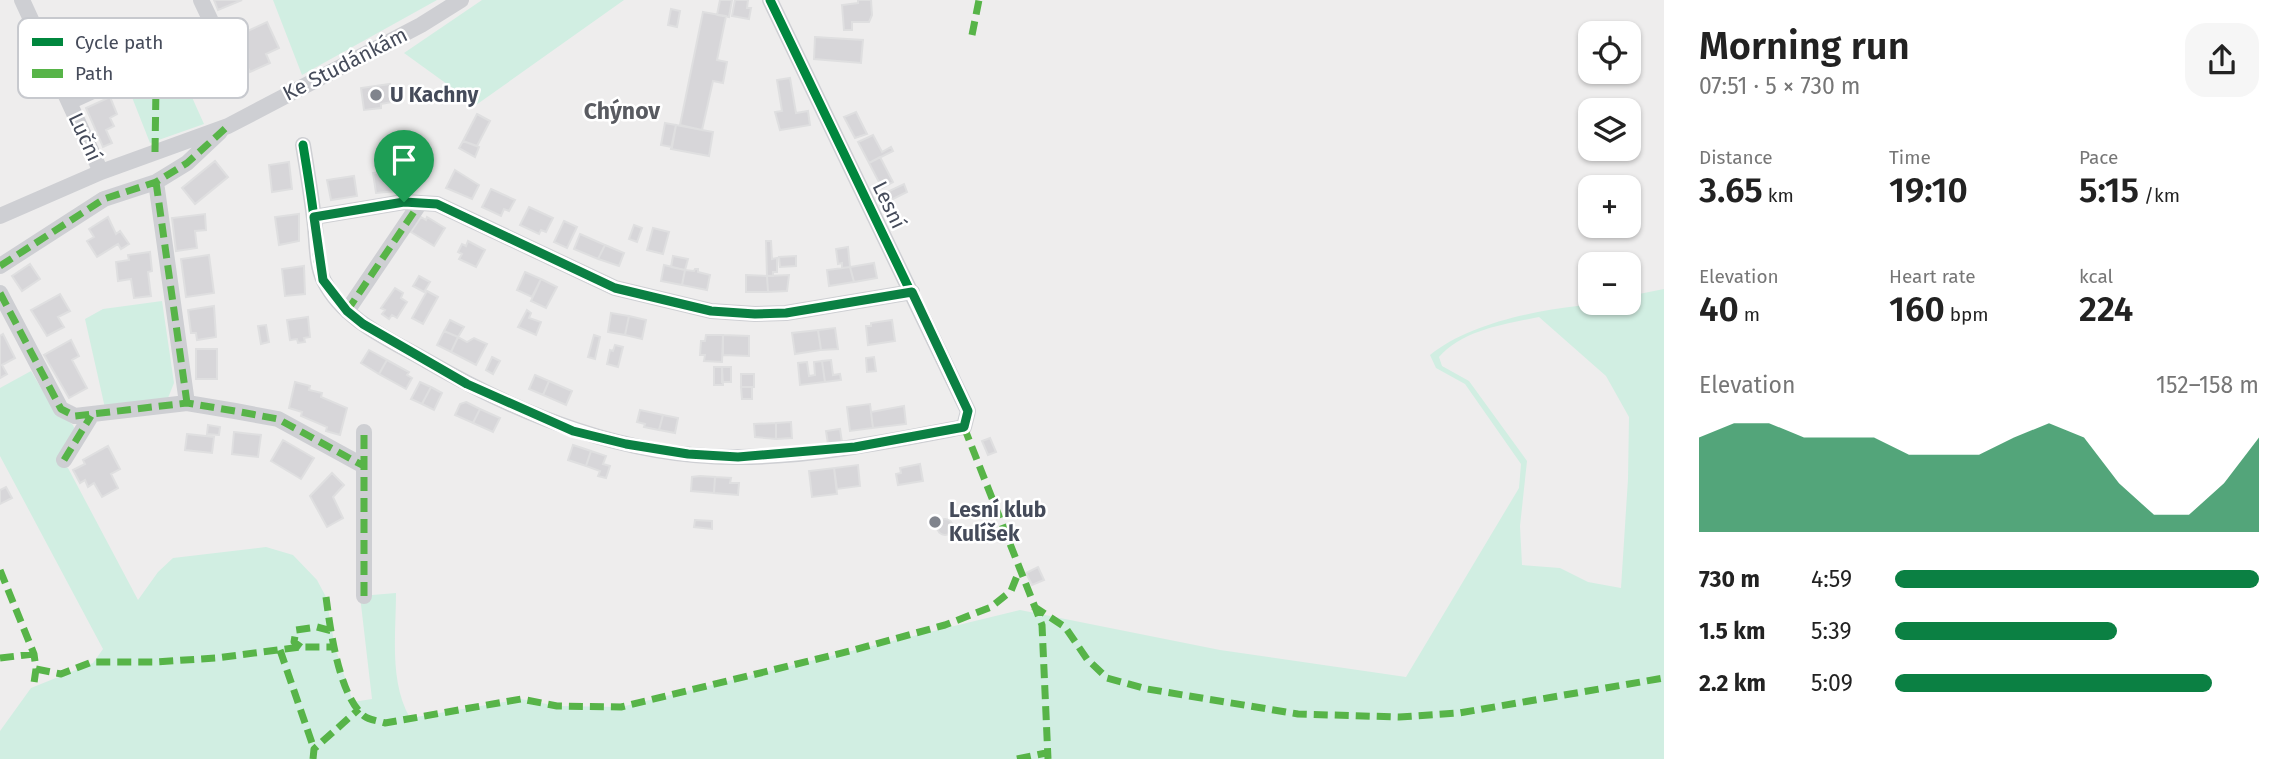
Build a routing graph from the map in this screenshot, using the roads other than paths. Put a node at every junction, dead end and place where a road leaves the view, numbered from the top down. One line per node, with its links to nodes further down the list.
1 (22, 0): 5 (street, Luční)
2 (201, 0): 6 (street, Luční)
3 (461, 0): 10 (street, Ke Studánkám)
4 (770, 0): 18 (street, Lesní)
5 (30, 18)
6 (209, 18)
7 (67, 98): 9 (street, Luční)
8 (78, 98): 9 (street, Luční)
9 (69, 102): 12 (street, Luční)
10 (228, 126): 12 (street, Ke Studánkám); 13 (street, Ke Studánkám)
11 (303, 145): 16 (street)
12 (101, 172): 15 (street, Ke Studánkám)
13 (156, 182): 17 (street, Ke Studánkám); 21 (street)
14 (420, 203): 16 (street); 18 (street); 20 (street)
15 (0, 216)
16 (314, 217): 20 (street)
17 (0, 266)
18 (912, 292): 20 (street, Lesní)
19 (0, 293): 22 (street)
20 (347, 311)
21 (187, 403): 22 (street); 25 (street)
22 (91, 416): 24 (street)
23 (364, 432): 25 (street)
24 (64, 460)
25 (362, 465): 26 (street)
26 (364, 596)

